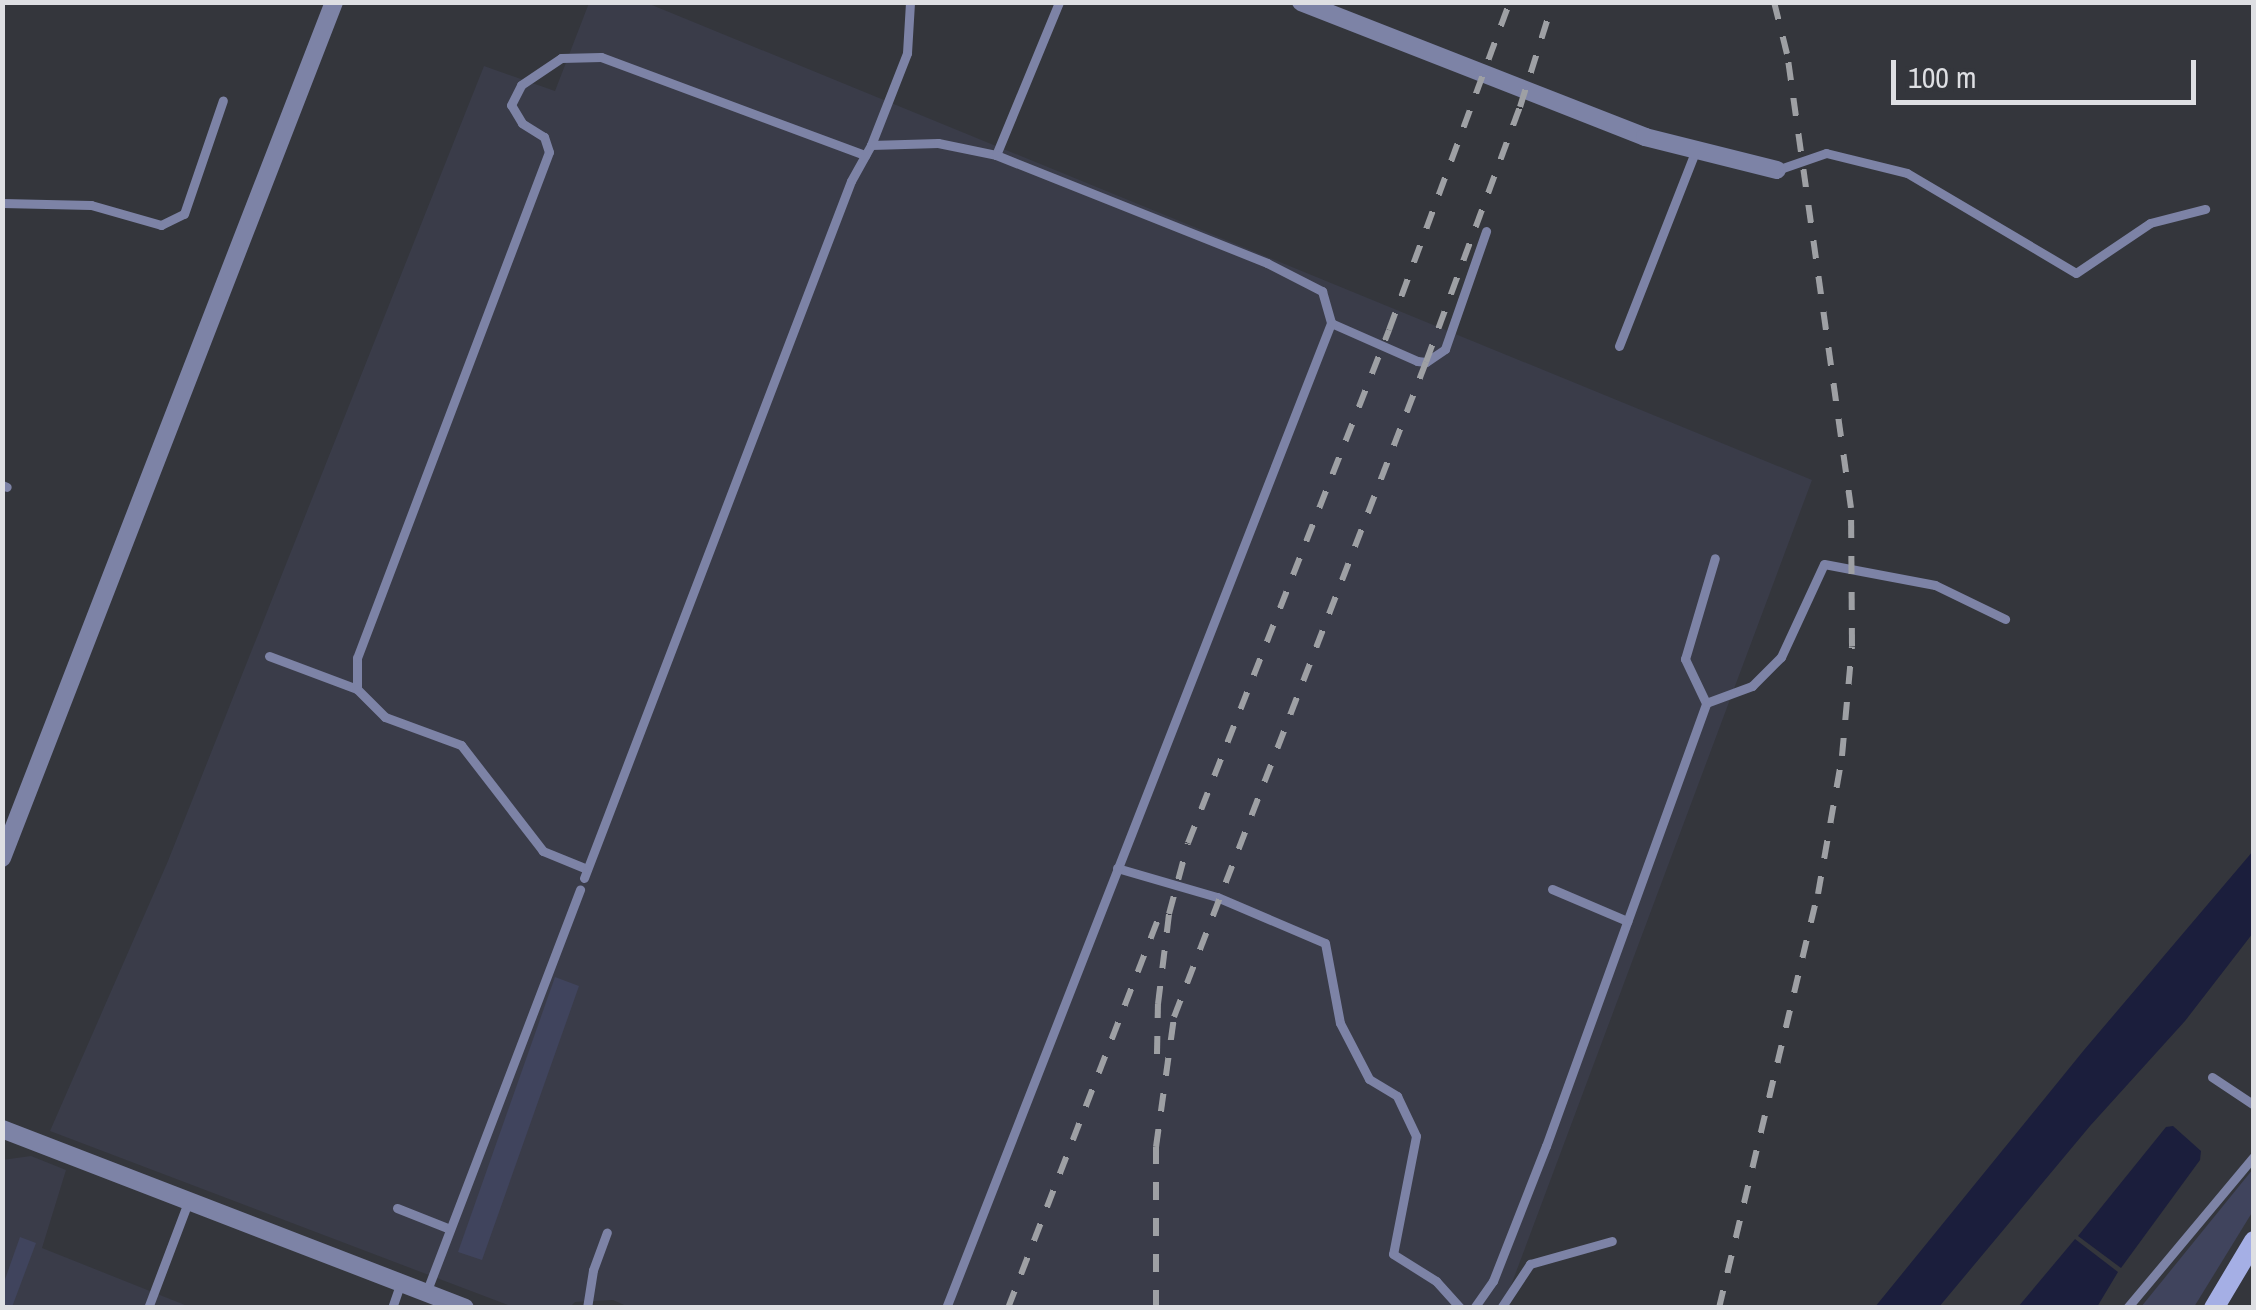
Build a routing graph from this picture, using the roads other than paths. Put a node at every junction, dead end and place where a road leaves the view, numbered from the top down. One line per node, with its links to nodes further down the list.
1 (334, 2): 21 (street)
2 (910, 2): 6 (lane)
3 (1059, 2): 8 (lane)
4 (1300, 2): 7 (street)
5 (223, 100): 11 (lane)
6 (871, 145): 8 (lane); 9 (lane)
7 (1695, 152): 10 (street); 15 (lane)
8 (996, 155): 14 (lane)
9 (865, 156): 19 (lane); 19 (lane)
10 (1777, 170): 12 (lane)
11 (2, 204)
12 (2205, 210)
13 (1486, 231): 14 (lane)
14 (1331, 323): 22 (lane)
15 (1618, 346)
16 (1715, 558): 20 (lane)
17 (2004, 619): 20 (lane)
18 (269, 656): 19 (lane)
19 (358, 689)
20 (1706, 703): 25 (lane)
21 (2, 858)
22 (1117, 868): 42 (lane); 43 (lane)
23 (1552, 888): 25 (lane)
24 (580, 890): 32 (lane)
25 (1628, 921): 44 (lane)
26 (2212, 1077): 27 (lane)
27 (2254, 1105)
28 (2, 1129): 30 (street)
29 (2254, 1156): 46 (lane)
30 (188, 1202): 36 (street); 38 (lane)
31 (397, 1208): 32 (lane)
32 (450, 1229): 37 (lane)
33 (607, 1232): 41 (lane)
34 (2254, 1241): 47 (main road)
35 (1612, 1242): 45 (lane)
36 (400, 1285): 37 (street); 39 (lane)
37 (426, 1294): 40 (street)
38 (148, 1308)
39 (392, 1308)
40 (465, 1308)
41 (587, 1308)
42 (946, 1308)
43 (1460, 1308)
44 (1474, 1308)
45 (1501, 1308)
46 (2128, 1308)
47 (2214, 1308)

